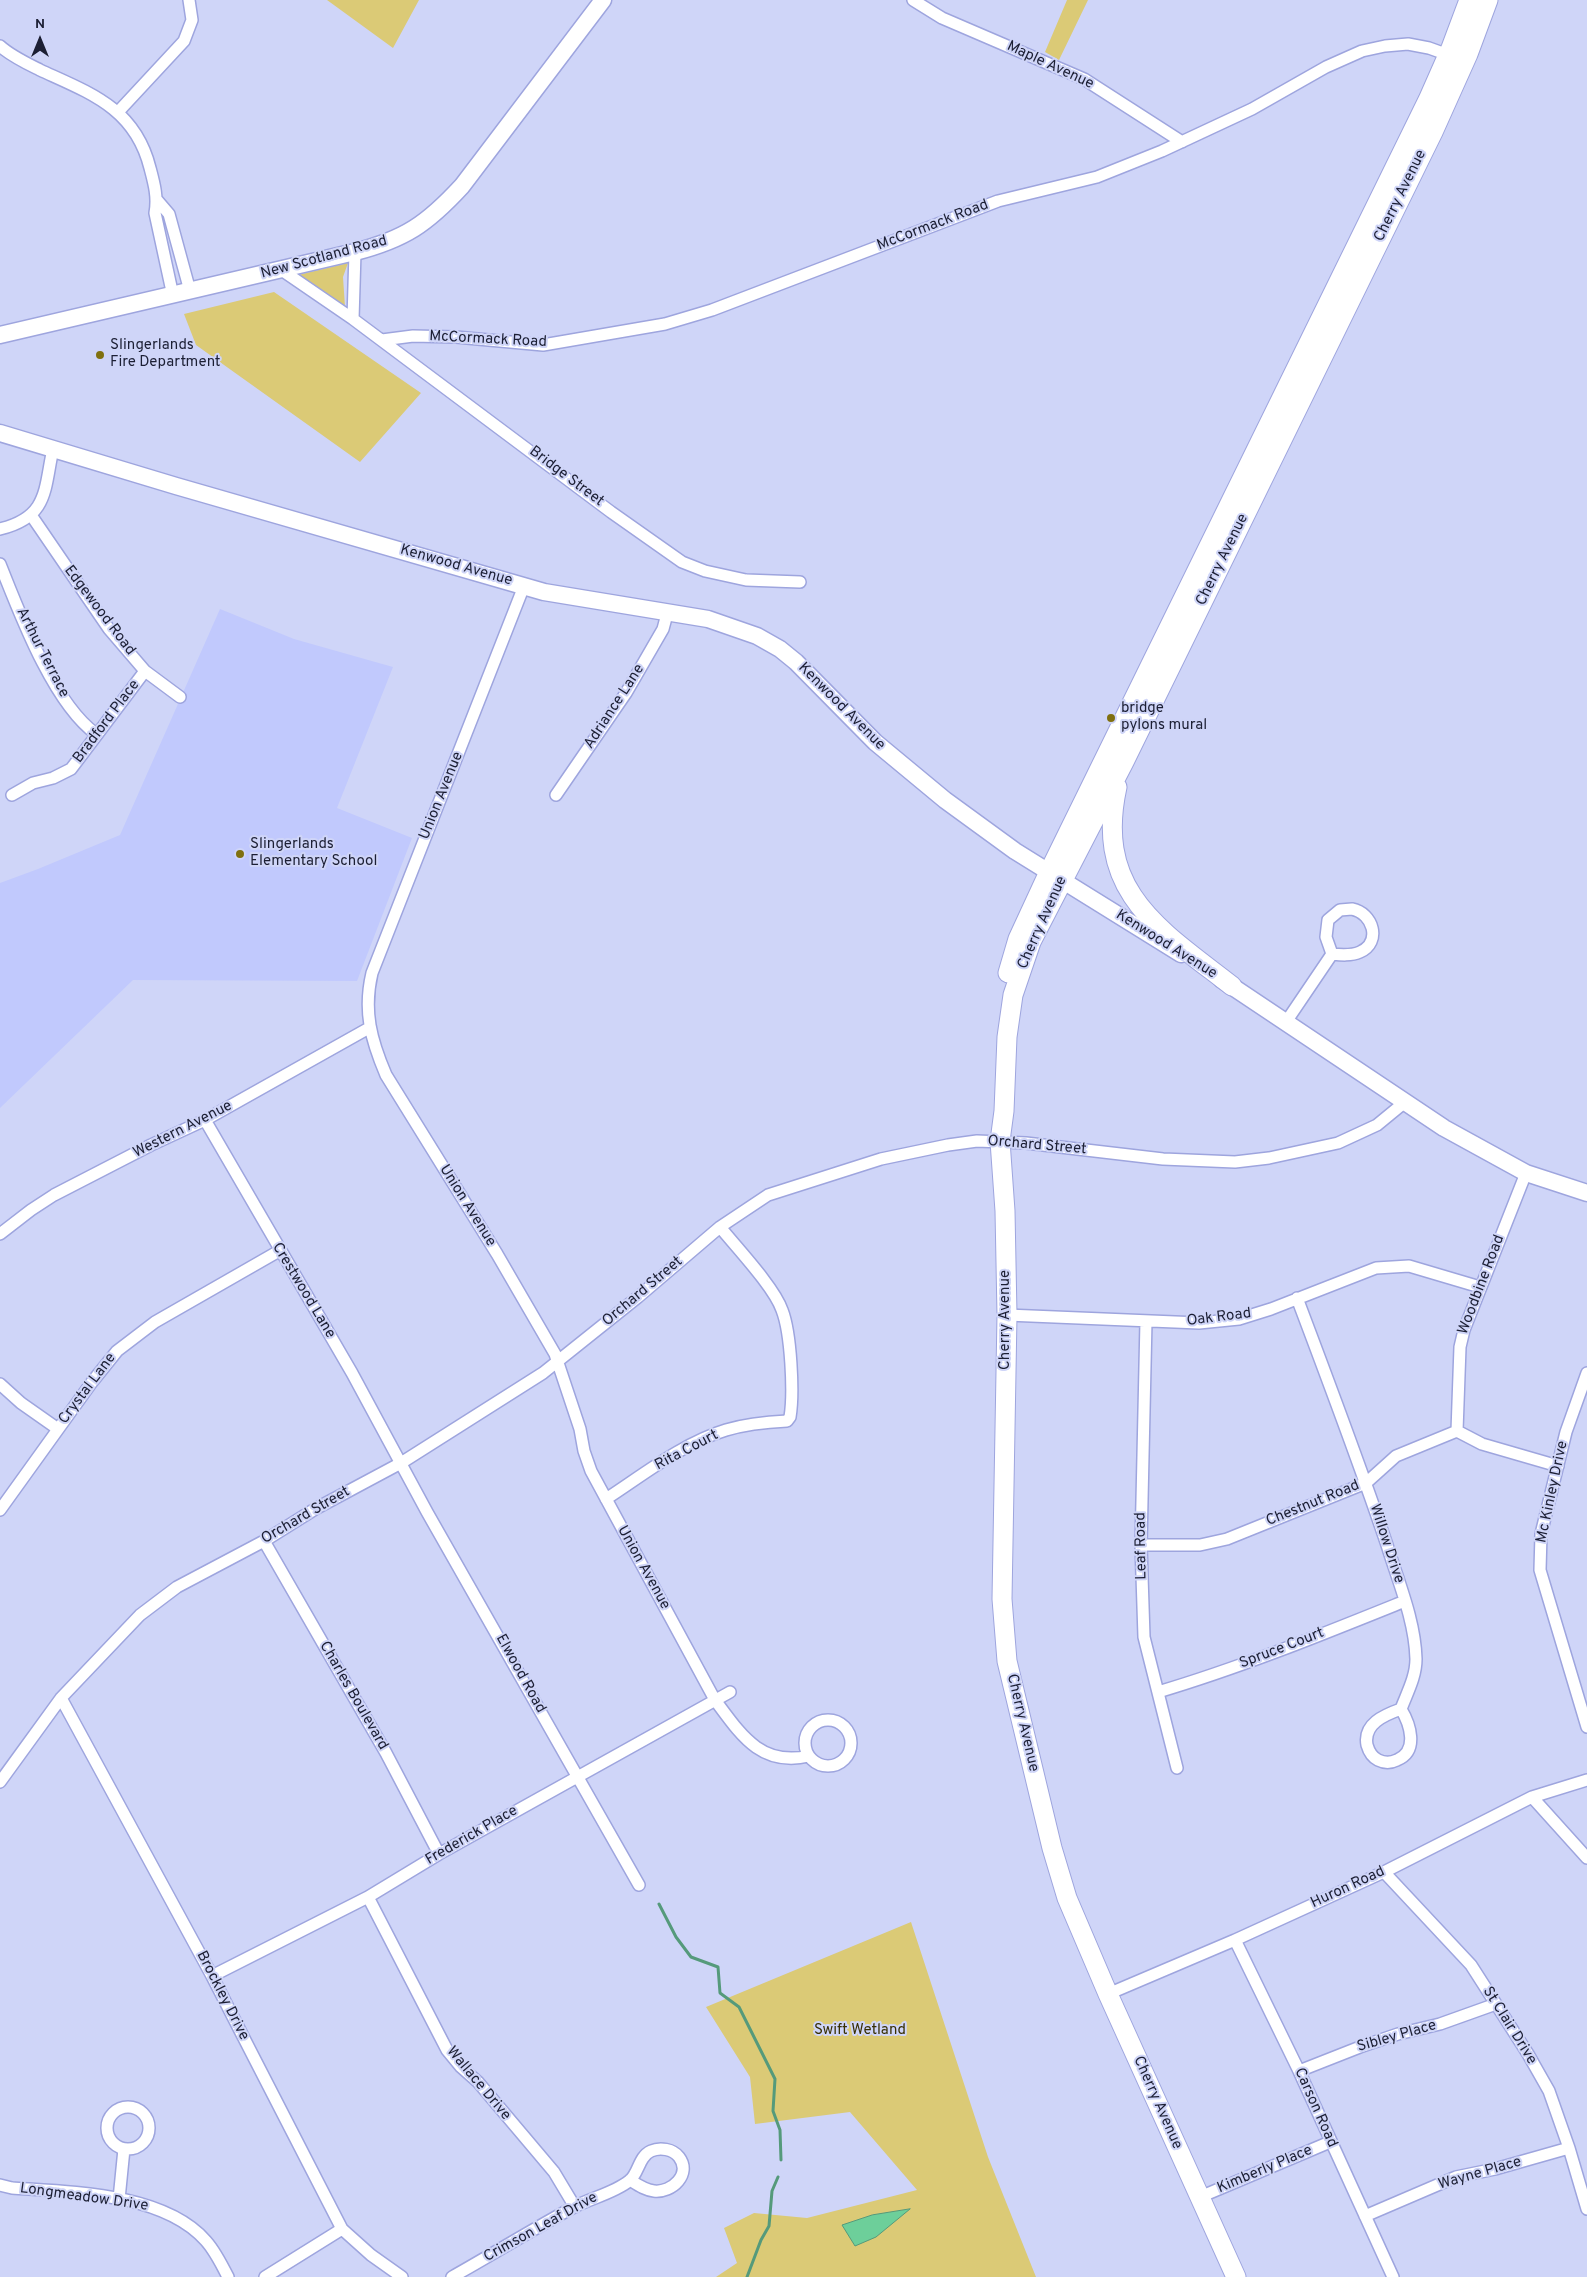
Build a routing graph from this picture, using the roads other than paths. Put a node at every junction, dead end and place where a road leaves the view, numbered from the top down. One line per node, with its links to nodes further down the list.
1 (189, 0): 8 (street)
2 (603, 0): 11 (main road, New Scotland Road)
3 (913, 0): 9 (street, Maple Avenue)
4 (1468, 0): 7 (main road, Cherry Avenue)
5 (1488, 0): 7 (main road, Cherry Avenue)
6 (0, 46): 8 (street)
7 (1456, 58): 9 (street, McCormack Road); 29 (main road, Cherry Avenue); 32 (main road, Cherry Avenue)
8 (118, 112): 10 (street)
9 (1182, 142): 17 (street, McCormack Road)
10 (158, 200): 13 (street); 14 (street)
11 (355, 252): 12 (main road, New Scotland Road); 15 (street)
12 (280, 269): 13 (main road, New Scotland Road); 15 (street, Bridge Street)
13 (190, 291): 14 (main road, New Scotland Road)
14 (173, 296): 16 (main road, New Scotland Road)
15 (353, 319): 17 (street, Bridge Street)
16 (0, 335)
17 (382, 340): 23 (street, Bridge Street)
18 (0, 433): 19 (main road, Kenwood Avenue)
19 (53, 449): 20 (street); 24 (main road, Kenwood Avenue)
20 (31, 515): 21 (street); 26 (street, Edgewood Road)
21 (0, 529)
22 (0, 564): 28 (street, Arthur Terrace)
23 (800, 582)
24 (524, 586): 25 (main road, Kenwood Avenue); 36 (street, Union Avenue)
25 (667, 614): 31 (street, Adriance Lane); 32 (main road, Kenwood Avenue)
26 (145, 671): 27 (street, Edgewood Road); 28 (street, Bradford Place)
27 (180, 697)
28 (96, 734): 30 (street, Bradford Place)
29 (1124, 762): 32 (main road, Cherry Avenue); 34 (main road)
30 (12, 796)
31 (556, 796)
32 (1055, 876): 34 (main road, Kenwood Avenue); 39 (main road, Cherry Avenue)
33 (1332, 954): 33 (street); 35 (street)
34 (1232, 986): 35 (main road, Kenwood Avenue)
35 (1286, 1022): 37 (main road, Kenwood Avenue)
36 (369, 1028): 38 (street, Western Avenue); 49 (street, Union Avenue)
37 (1405, 1102): 39 (street, Orchard Street); 40 (main road, Kenwood Avenue)
38 (205, 1120): 43 (street, Western Avenue); 44 (street, Crestwood Lane)
39 (1000, 1136): 42 (street, Orchard Street); 47 (main road, Cherry Avenue)
40 (1526, 1173): 41 (main road, Kenwood Avenue); 45 (street, Woodbine Road)
41 (1587, 1194)
42 (720, 1227): 49 (street, Orchard Street); 57 (street, Rita Court)
43 (0, 1234)
44 (280, 1251): 52 (street, Crystal Lane); 54 (street, Crestwood Lane)
45 (1480, 1287): 46 (street, Oak Road); 53 (street, Woodbine Road)
46 (1297, 1298): 48 (street, Oak Road); 56 (street, Willow Drive)
47 (1007, 1315): 48 (street, Oak Road); 81 (main road, Cherry Avenue)
48 (1146, 1321): 60 (street, Leaf Road)
49 (557, 1362): 54 (street, Orchard Street); 57 (street, Union Avenue)
50 (1587, 1373): 55 (street, Mc Kinley Drive)
51 (0, 1384): 52 (street)
52 (58, 1428): 58 (street, Crystal Lane)
53 (1457, 1431): 55 (street); 56 (street, Chestnut Road)
54 (401, 1463): 59 (street, Orchard Street); 70 (street, Elwood Road)
55 (1558, 1466): 67 (street, Mc Kinley Drive)
56 (1366, 1483): 60 (street, Chestnut Road); 61 (street, Willow Drive)
57 (606, 1500): 65 (street, Union Avenue)
58 (0, 1510)
59 (264, 1541): 64 (street, Orchard Street); 74 (street, Charles Boulevard)
60 (1141, 1545): 63 (street, Leaf Road)
61 (1405, 1601): 63 (street, Spruce Court); 66 (street, Willow Drive)
62 (730, 1692): 65 (street, Frederick Place)
63 (1158, 1692): 69 (street, Leaf Road)
64 (61, 1698): 72 (street, Orchard Street); 80 (street, Brockley Drive)
65 (715, 1700): 68 (street, Union Avenue); 70 (street, Frederick Place)
66 (1401, 1710): 66 (street)
67 (1587, 1727)
68 (809, 1756): 68 (street, Union Avenue)
69 (1177, 1768)
70 (576, 1776): 74 (street, Frederick Place); 77 (street, Elwood Road)
71 (1587, 1780): 73 (street, Huron Road)
72 (0, 1782)
73 (1532, 1797): 75 (street); 76 (street, Huron Road)
74 (439, 1854): 78 (street, Frederick Place)
75 (1587, 1858)
76 (1384, 1872): 79 (street, Huron Road); 82 (street, St Clair Drive)
77 (639, 1885)
78 (368, 1897): 80 (street, Frederick Place); 91 (street, Wallace Drive)
79 (1235, 1940): 81 (street, Huron Road); 83 (street, Carson Road)
80 (212, 1976): 94 (street, Brockley Drive)
81 (1108, 1994): 89 (main road, Cherry Avenue)
82 (1496, 2004): 83 (street, Sibley Place); 86 (street, St Clair Drive)
83 (1299, 2071): 84 (street, Carson Road)
84 (1330, 2142): 89 (street, Kimberly Place); 93 (street, Carson Road)
85 (124, 2148): 90 (street)
86 (1569, 2148): 92 (street, St Clair Drive); 93 (street, Wayne Place)
87 (630, 2180): 87 (street); 91 (street, Crimson Leaf Drive)
88 (0, 2185): 90 (street, Longmeadow Drive)
89 (1200, 2197): 99 (main road, Cherry Avenue)
90 (119, 2199): 95 (street, Longmeadow Drive)
91 (575, 2207): 98 (street, Crimson Leaf Drive)
92 (1587, 2209)
93 (1365, 2216): 100 (street, Carson Road)
94 (342, 2229): 96 (street); 97 (street, Brockley Drive)
95 (228, 2277)
96 (265, 2277)
97 (402, 2277)
98 (452, 2277)
99 (1236, 2277)
100 (1393, 2277)

